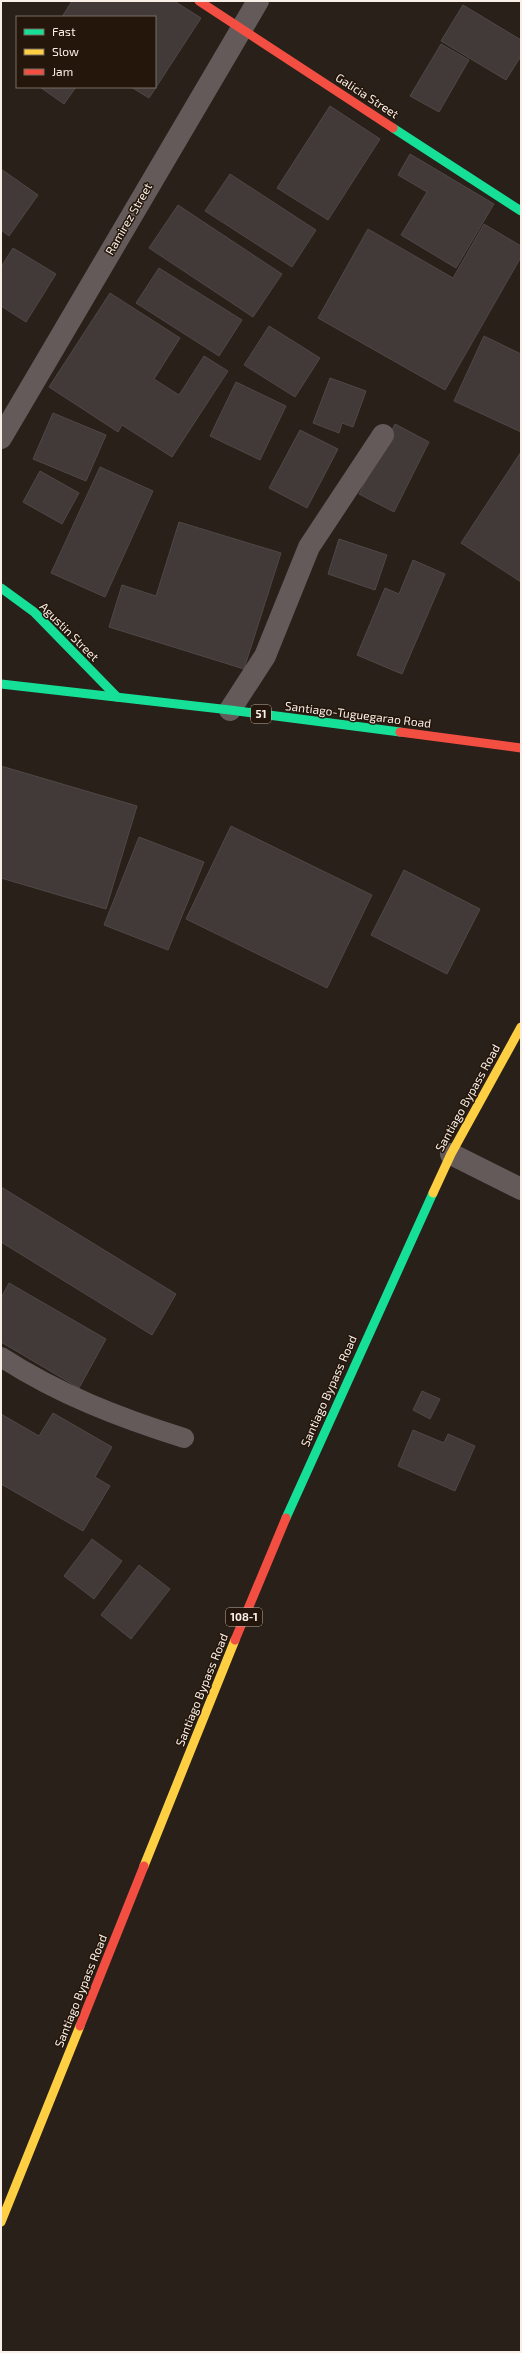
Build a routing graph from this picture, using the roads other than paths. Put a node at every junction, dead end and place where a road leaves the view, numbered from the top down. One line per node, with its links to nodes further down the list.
1 (199, 1): 3 (main road, Galicia Street)
2 (258, 1): 3 (street, Ramirez Street)
3 (241, 28): 4 (main road, Galicia Street); 6 (street, Ramirez Street)
4 (521, 211)
5 (383, 435): 10 (street)
6 (1, 438)
7 (1, 588): 9 (main road, Agustin Street)
8 (1, 684): 9 (main road, Santiago-Tuguegarao Road / 51)
9 (118, 697): 10 (main road, Santiago-Tuguegarao Road / 51)
10 (230, 710): 11 (main road, Santiago-Tuguegarao Road / 51)
11 (521, 748)
12 (521, 1026): 13 (main road, Santiago Bypass Road / 108-1)
13 (451, 1154): 14 (street); 17 (main road, Santiago Bypass Road / 108-1)
14 (521, 1189)
15 (1, 1357): 16 (lane)
16 (184, 1438)
17 (1, 2222)

